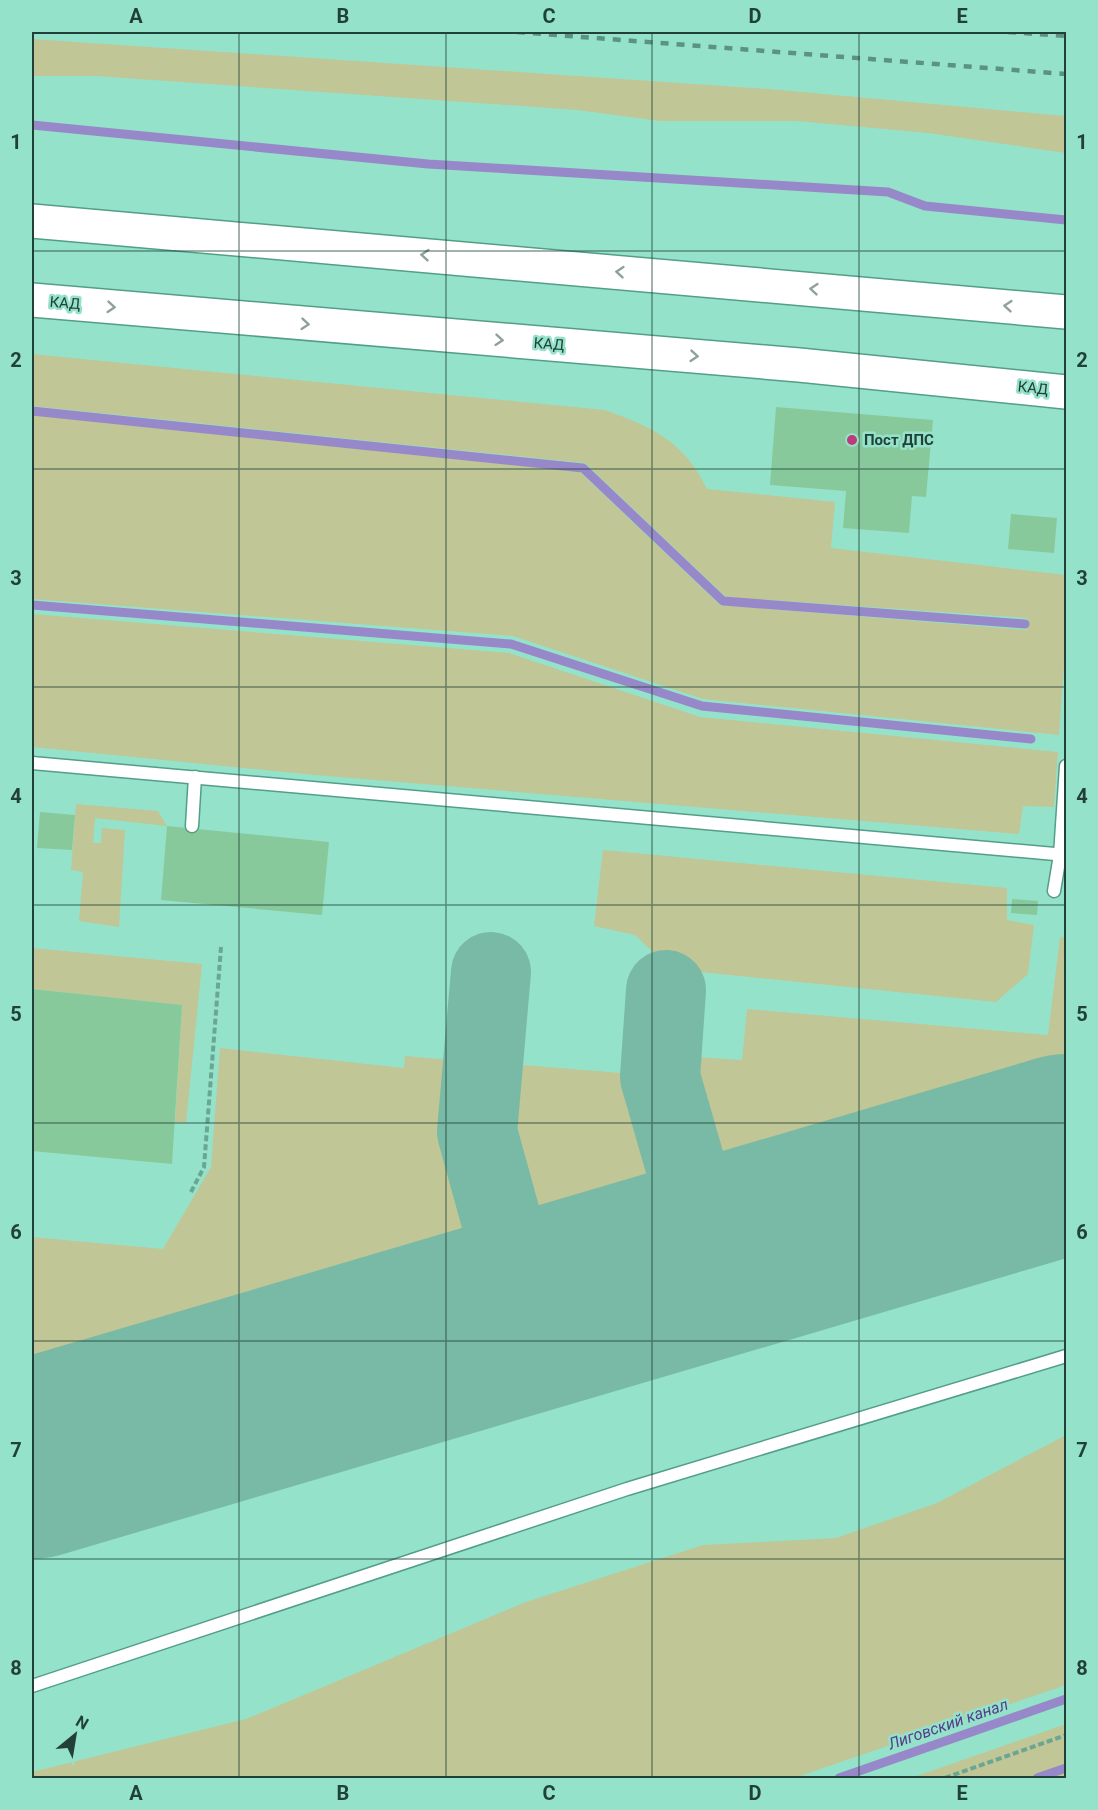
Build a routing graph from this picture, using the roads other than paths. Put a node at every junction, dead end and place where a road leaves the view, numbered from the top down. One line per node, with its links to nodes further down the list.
1 (32, 221): 3 (highway, one-way to 1)
2 (32, 300): 4 (highway, КАД, one-way to 4)
3 (1066, 312)
4 (1066, 392)
5 (32, 763): 7 (lane)
6 (1066, 766): 9 (lane)
7 (195, 777): 8 (lane); 9 (lane)
8 (192, 826)
9 (1063, 855): 10 (lane)
10 (1054, 891)
11 (1066, 1356): 12 (lane)
12 (32, 1686)

